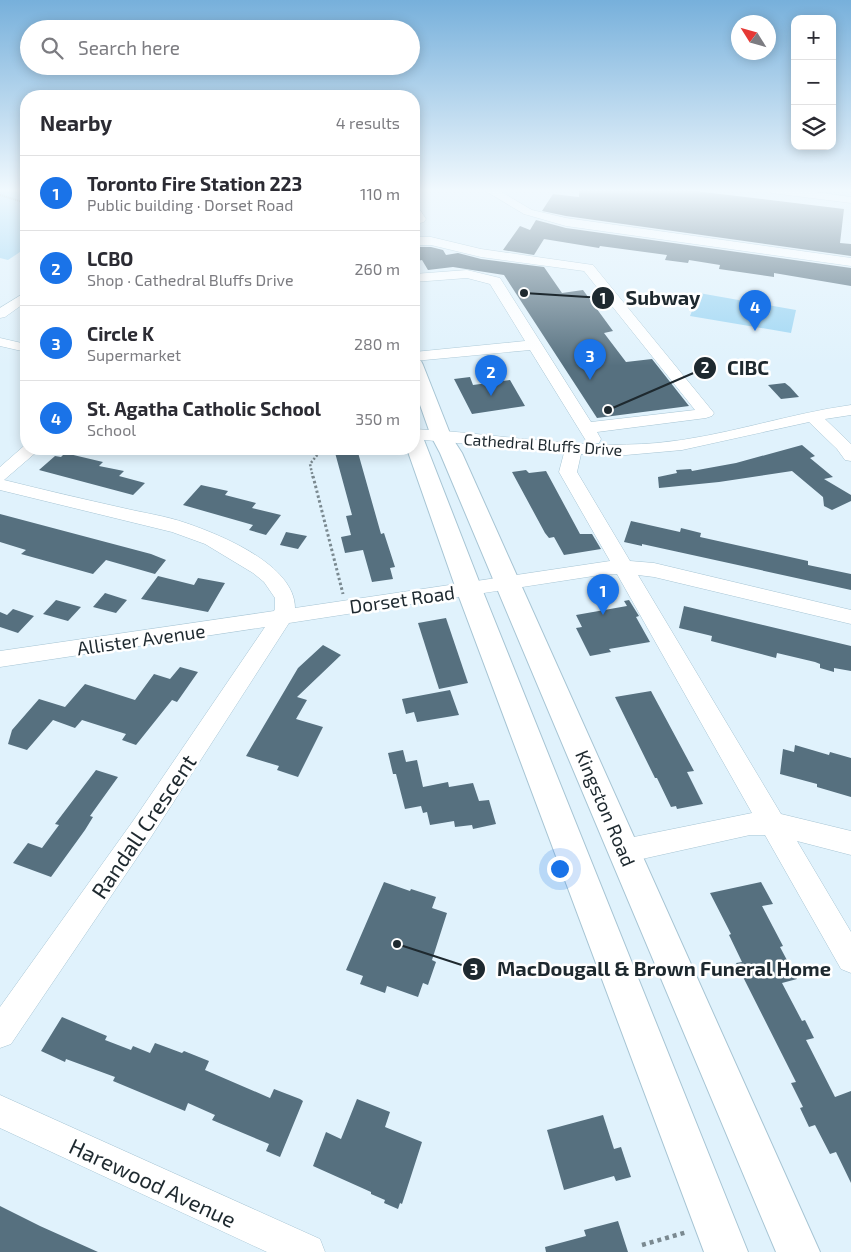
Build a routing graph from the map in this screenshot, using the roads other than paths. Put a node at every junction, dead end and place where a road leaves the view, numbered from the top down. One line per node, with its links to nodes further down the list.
1 (464, 248): 13 (street)
2 (754, 248): 3 (street)
3 (851, 262)
4 (420, 277): 8 (street)
5 (20, 300): 6 (street)
6 (0, 314)
7 (0, 342): 9 (street)
8 (534, 345): 10 (street); 16 (street)
9 (20, 347)
10 (420, 356)
11 (420, 380): 18 (main road, Kingston Road)
12 (851, 410): 14 (street, Cathedral Bluffs Drive)
13 (706, 413): 16 (street); 19 (street)
14 (813, 416): 19 (street, Cathedral Bluffs Drive); 24 (street)
15 (420, 426): 18 (street)
16 (587, 428): 21 (street)
17 (420, 434): 18 (street)
18 (441, 436): 20 (street, Cathedral Bluffs Drive); 28 (main road, Kingston Road)
19 (730, 436): 21 (street, Cathedral Bluffs Drive)
20 (573, 449): 21 (street, Cathedral Bluffs Drive); 27 (street)
21 (600, 450)
22 (24, 455): 25 (street)
23 (420, 455): 29 (main road)
24 (851, 456)
25 (0, 476)
26 (0, 485): 31 (street)
27 (622, 567): 28 (street, Dorset Road); 30 (street, Dorset Road); 33 (street)
28 (508, 582): 29 (street, Dorset Road); 35 (main road, Kingston Road)
29 (469, 589): 31 (street, Dorset Road); 40 (main road)
30 (851, 617)
31 (282, 618): 32 (street, Allister Avenue); 37 (street, Randall Crescent)
32 (0, 660)
33 (771, 823): 34 (street); 35 (street); 36 (street)
34 (851, 843)
35 (624, 851): 41 (main road, Kingston Road)
36 (851, 958)
37 (0, 1033)
38 (0, 1112): 39 (street, Harewood Avenue)
39 (307, 1252)
40 (726, 1252)
41 (798, 1252)

